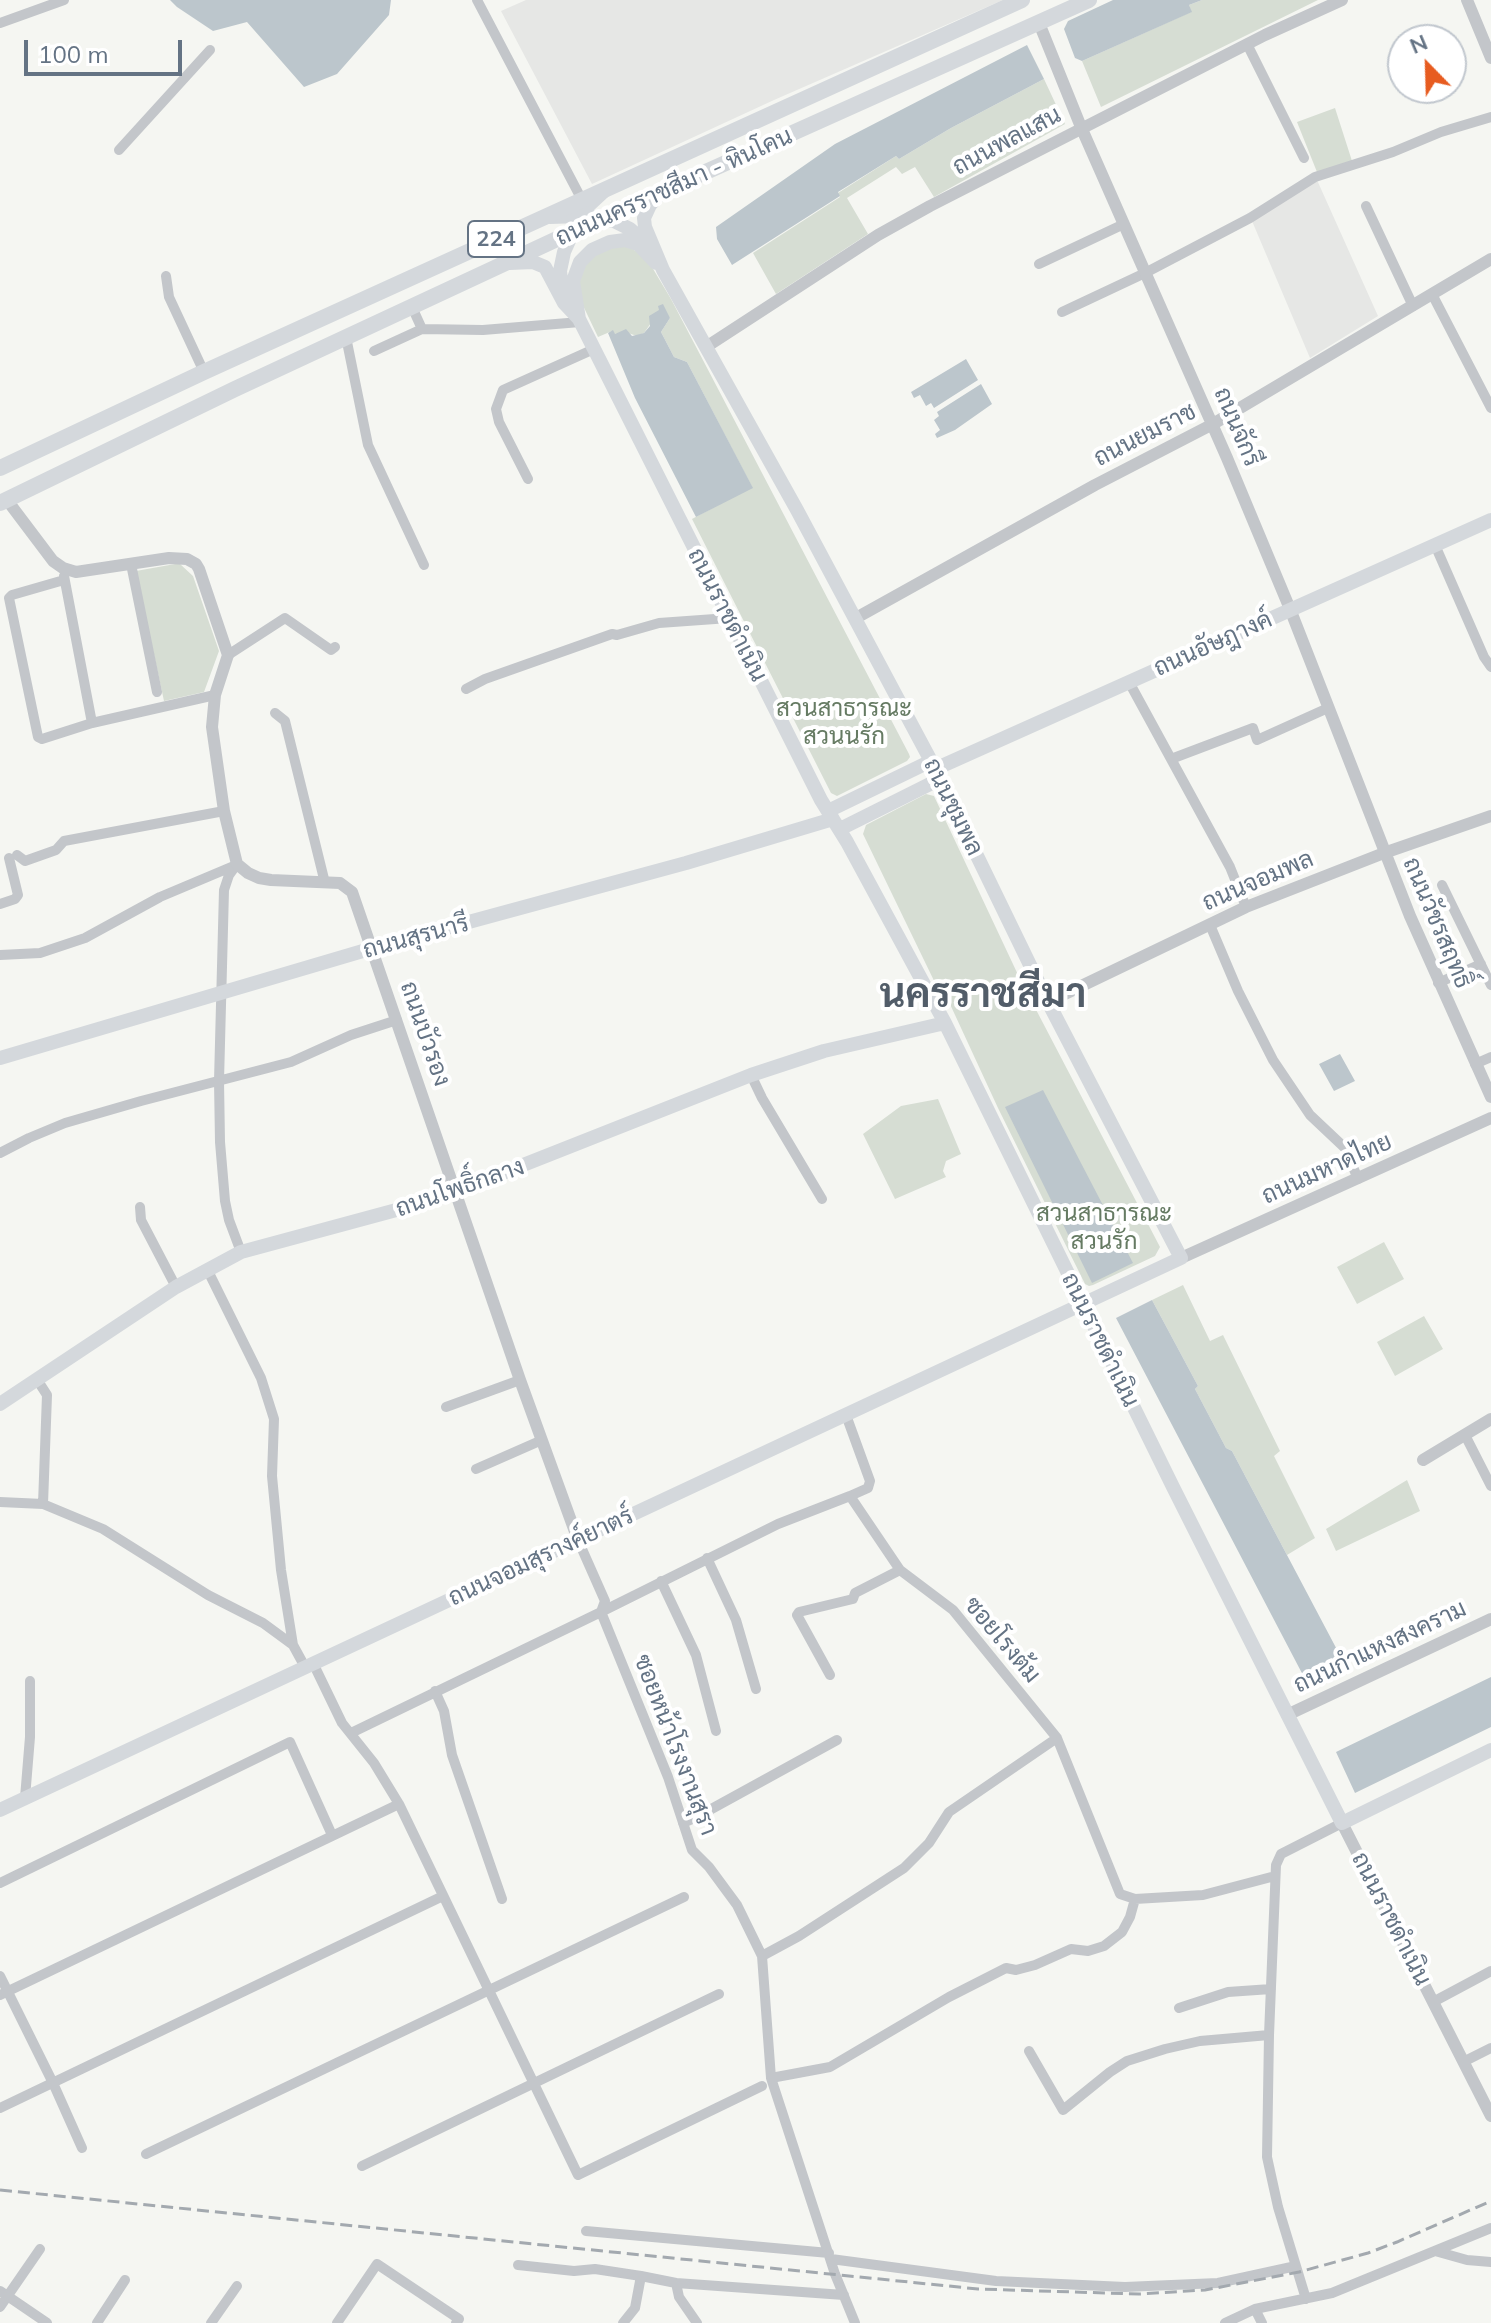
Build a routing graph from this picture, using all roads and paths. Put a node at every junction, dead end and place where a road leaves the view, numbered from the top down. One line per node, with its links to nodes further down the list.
1 (64, 0): 8 (street)
2 (477, 0): 20 (street)
3 (1022, 0): 17 (main road, ถนนนครราชสีมา - หินโคน / 224)
4 (1030, 0): 9 (main road)
5 (1089, 0): 9 (main road, ถนนนครราชสีมา - หินโคน / 224)
6 (1342, 0): 10 (street, ถนนพลแสน)
7 (1467, 0): 12 (street)
8 (0, 23)
9 (1039, 23): 14 (street, ถนนจักรี); 18 (main road, ถนนนครราชสีมา - หินโคน / 224)
10 (1247, 44): 14 (street, ถนนพลแสน); 16 (street)
11 (210, 50): 15 (street)
12 (1491, 58)
13 (1491, 117): 31 (street)
14 (1081, 127): 24 (street, ถนนจักรี); 40 (street, ถนนพลแสน)
15 (119, 150)
16 (1304, 158)
17 (610, 187): 20 (main road, ถนนนครราชสีมา - หินโคน / 224); 21 (main road)
18 (661, 193): 21 (main road, ถนนนครราชสีมา - หินโคน / 224); 30 (main road, ถนนชุมพล)
19 (1366, 206): 34 (street)
20 (584, 207): 21 (main road); 22 (main road, ถนนนครราชสีมา - หินโคน / 224); 23 (main road); 25 (main road)
21 (621, 211): 23 (main road, ถนนนครราชสีมา - หินโคน / 224)
22 (542, 218): 26 (main road); 43 (main road, ถนนนครราชสีมา - หินโคน / 224)
23 (604, 219): 25 (main road, ถนนนครราชสีมา - หินโคน / 224); 30 (main road)
24 (1124, 224): 28 (street); 31 (street, ถนนจักรี)
25 (572, 232): 26 (main road, ถนนนครราชสีมา - หินโคน / 224); 37 (main road)
26 (553, 242): 29 (main road, ถนนนครราชสีมา - หินโคน / 224)
27 (1491, 259): 33 (street, ถนนยมราช)
28 (1039, 264)
29 (504, 265): 35 (main road, ถนนนครราชสีมา - หินโคน / 224); 37 (main road, ถนนราชดำเนิน)
30 (663, 270): 37 (main road); 40 (main road, ถนนชุมพล)
31 (1145, 273): 36 (street); 45 (street, ถนนจักรี)
32 (166, 276): 43 (street)
33 (1432, 294): 34 (street, ถนนยมราช); 44 (street)
34 (1413, 306): 45 (street, ถนนยมราช)
35 (412, 307): 38 (street); 39 (main road, ถนนนครราชสีมา - หินโคน / 224)
36 (1062, 312)
37 (580, 321): 38 (street); 41 (main road, ถนนราชดำเนิน)
38 (422, 329): 42 (street)
39 (346, 337): 48 (main road, ถนนนครราชสีมา - หินโคน / 224); 52 (street)
40 (706, 347): 56 (main road, ถนนชุมพล)
41 (594, 349): 47 (street); 55 (main road, ถนนราชดำเนิน)
42 (374, 351)
43 (204, 372): 46 (main road, ถนนนครราชสีมา - หินโคน / 224)
44 (1491, 408)
45 (1213, 424): 54 (street, ถนนจักรี); 56 (street, ถนนยมราช)
46 (0, 468)
47 (528, 479)
48 (3, 501): 53 (street)
49 (1491, 520): 50 (main road, ถนนอัษฎางค์)
50 (1435, 545): 54 (main road, ถนนอัษฎางค์); 59 (street)
51 (131, 564): 53 (street); 58 (street); 62 (street)
52 (424, 565)
53 (64, 574): 66 (street); 66 (street)
54 (1290, 609): 60 (main road, ถนนอัษฎางค์); 64 (street, ถนนจักรี)
55 (729, 618): 61 (street); 71 (main road, ถนนราชดำเนิน)
56 (856, 618): 68 (main road, ถนนชุมพล)
57 (335, 647): 58 (street)
58 (228, 655): 63 (street)
59 (1491, 667)
60 (1129, 682): 67 (street); 68 (main road, ถนนอัษฎางค์)
61 (466, 689)
62 (157, 692)
63 (215, 695): 66 (street); 69 (street)
64 (1328, 708): 67 (street); 72 (street, ถนนจักรี)
65 (275, 713): 74 (street)
66 (92, 723)
67 (1171, 759): 77 (street)
68 (935, 769): 71 (main road); 71 (main road); 85 (main road, ถนนชุมพล)
69 (224, 811): 73 (street); 76 (street)
70 (1491, 816): 72 (street, ถนนจอมพล)
71 (833, 820): 79 (main road, ถนนสุรนารี); 87 (main road, ถนนราชดำเนิน)
72 (1384, 853): 77 (street, ถนนจอมพล); 82 (street, ถนนวัชรสฤทธิ์)
73 (237, 864): 74 (street, ถนนบัวรอง); 80 (street); 84 (street)
74 (325, 883): 79 (street, ถนนบัวรอง)
75 (1442, 885): 81 (street)
76 (0, 904)
77 (1246, 907): 78 (street, ถนนจอมพล)
78 (1210, 925): 85 (street, ถนนจอมพล); 96 (street)
79 (373, 948): 84 (main road, ถนนสุรนารี); 86 (street, ถนนบัวรอง)
80 (0, 955)
81 (1481, 964): 82 (street); 83 (street)
82 (1438, 983): 90 (street, ถนนวัชรสฤทธิ์)
83 (1491, 985)
84 (220, 993): 89 (main road, ถนนสุรนารี); 92 (street)
85 (1048, 1002): 101 (main road, ถนนชุมพล)
86 (397, 1020): 92 (street); 97 (street, ถนนบัวรอง)
87 (945, 1023): 91 (main road, ถนนโพธิ์กลาง); 104 (main road, ถนนราชดำเนิน)
88 (1491, 1057): 90 (street)
89 (0, 1058)
90 (1475, 1064): 93 (street, ถนนวัชรสฤทธิ์)
91 (751, 1075): 97 (main road, ถนนโพธิ์กลาง); 98 (street)
92 (219, 1081): 95 (street); 100 (street)
93 (1491, 1097)
94 (1491, 1118): 96 (street, ถนนมหาดไทย)
95 (0, 1153)
96 (1358, 1179): 101 (street, ถนนมหาดไทย)
97 (455, 1193): 100 (main road, ถนนโพธิ์กลาง); 105 (street, ถนนบัวรอง)
98 (822, 1199)
99 (140, 1207): 103 (street)
100 (241, 1252): 102 (main road, ถนนโพธิ์กลาง)
101 (1181, 1258): 104 (main road, ถนนจอมสุรางค์ยาตร์)
102 (207, 1269): 103 (main road, ถนนโพธิ์กลาง); 125 (street)
103 (176, 1287): 106 (main road, ถนนโพธิ์กลาง)
104 (1083, 1304): 109 (main road, ถนนจอมสุรางค์ยาตร์); 131 (main road, ถนนราชดำเนิน)
105 (520, 1380): 108 (street); 112 (street, ถนนบัวรอง)
106 (38, 1381): 107 (main road, ถนนโพธิ์กลาง); 118 (street)
107 (0, 1404)
108 (446, 1407)
109 (846, 1415): 116 (street); 119 (main road, ถนนจอมสุรางค์ยาตร์)
110 (1491, 1419): 111 (street)
111 (1465, 1435): 113 (street); 115 (street)
112 (542, 1440): 114 (street); 119 (street, ถนนบัวรอง)
113 (1423, 1460)
114 (476, 1469)
115 (1491, 1486)
116 (850, 1496): 120 (street); 121 (street, ซอยโรงต้ม)
117 (0, 1502): 118 (street)
118 (43, 1504): 125 (street)
119 (578, 1540): 123 (street, ซอยหน้าโรงงานสุรา); 126 (main road, ถนนจอมสุรางค์ยาตร์)
120 (707, 1558): 122 (street); 129 (street)
121 (900, 1570): 127 (street); 134 (street, ซอยโรงต้ม)
122 (661, 1581): 123 (street); 132 (street)
123 (601, 1612): 130 (street); 140 (street, ซอยหน้าโรงงานสุรา)
124 (1491, 1619): 131 (street, ถนนกำแหงสงคราม)
125 (293, 1645): 126 (street)
126 (309, 1665): 133 (street); 137 (main road, ถนนจอมสุรางค์ยาตร์)
127 (830, 1675)
128 (30, 1681): 137 (street)
129 (756, 1689)
130 (435, 1691): 133 (street); 147 (street)
131 (1287, 1715): 141 (main road, ถนนราชดำเนิน)
132 (716, 1731)
133 (351, 1733): 138 (street)
134 (1057, 1738): 148 (street, ซอยโรงต้ม); 149 (street)
135 (837, 1740): 140 (street)
136 (1491, 1750): 141 (main road)
137 (25, 1798): 139 (main road, ถนนจอมสุรางค์ยาตร์)
138 (399, 1804): 142 (street); 145 (street)
139 (0, 1810)
140 (683, 1823): 149 (street, ซอยหน้าโรงงานสุรา)
141 (1342, 1823): 143 (street); 156 (street, ถนนราชดำเนิน)
142 (332, 1835): 144 (street); 154 (street)
143 (1275, 1876): 148 (street); 153 (street)
144 (0, 1883)
145 (443, 1896): 152 (street); 164 (street)
146 (684, 1897): 152 (street)
147 (502, 1899)
148 (1135, 1899): 162 (street)
149 (762, 1956): 162 (street, ซอยหน้าโรงงานสุรา)
150 (1491, 1971): 156 (street)
151 (0, 1976): 154 (street)
152 (489, 1989): 163 (street); 169 (street)
153 (1271, 1989): 157 (street); 158 (street)
154 (4, 1993): 164 (street)
155 (719, 1994): 163 (street)
156 (1433, 2002): 161 (street, ถนนราชดำเนิน)
157 (1179, 2008)
158 (1269, 2035): 160 (street); 178 (street)
159 (1491, 2048): 161 (street)
160 (1029, 2051)
161 (1463, 2062): 167 (street, ถนนราชดำเนิน)
162 (771, 2078): 175 (street, ซอยหน้าโรงงานสุรา)
163 (534, 2082): 165 (street); 170 (street)
164 (53, 2083): 166 (street); 168 (street)
165 (762, 2086)
166 (0, 2108)
167 (1491, 2116)
168 (82, 2148)
169 (146, 2154)
170 (362, 2166)
171 (1491, 2228): 174 (street)
172 (586, 2231): 175 (street)
173 (40, 2249): 183 (street)
174 (1435, 2251): 176 (street); 185 (street)
175 (830, 2256): 178 (street); 184 (street, ซอยหน้าโรงงานสุรา)
176 (1491, 2262)
177 (518, 2265): 179 (street)
178 (1296, 2266): 185 (street)
179 (641, 2276): 181 (street); 193 (street)
180 (125, 2280): 190 (street)
181 (676, 2283): 184 (street); 194 (street)
182 (237, 2286): 191 (street)
183 (4, 2293): 186 (street); 189 (street)
184 (844, 2295): 195 (street, ซอยหน้าโรงงานสุรา)
185 (1306, 2299): 187 (street)
186 (0, 2307)
187 (1255, 2309): 196 (street); 197 (street)
188 (460, 2322): 192 (street)
189 (47, 2323)
190 (97, 2323)
191 (211, 2323)
192 (337, 2323)
193 (623, 2323)
194 (697, 2323)
195 (855, 2323)
196 (1225, 2323)
197 (1262, 2323)

